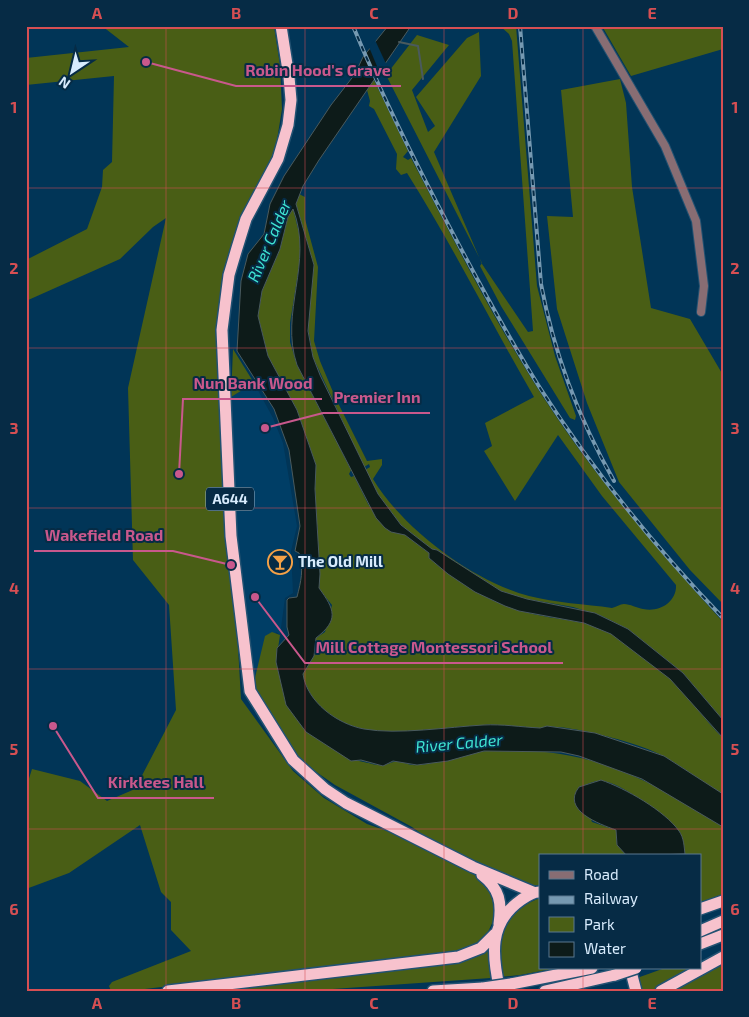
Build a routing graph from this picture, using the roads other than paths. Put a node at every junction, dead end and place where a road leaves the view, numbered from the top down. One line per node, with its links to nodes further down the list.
1 (280, 26): 4 (highway, A644)
2 (595, 26): 3 (street)
3 (701, 312)
4 (473, 867): 5 (highway, A644); 9 (highway, A644)
5 (537, 892): 9 (highway, A644)
6 (723, 900): 7 (highway)
7 (702, 907)
8 (723, 920): 10 (highway)
9 (497, 930): 19 (highway); 21 (highway, A644)
10 (702, 930)
11 (723, 935): 12 (highway)
12 (702, 943)
13 (723, 957): 14 (highway)
14 (702, 969)
15 (582, 970): 20 (highway, bridge)
16 (630, 970): 22 (highway, bridge)
17 (631, 970): 23 (highway)
18 (699, 970): 24 (highway)
19 (168, 991)
20 (433, 991)
21 (500, 991)
22 (545, 991)
23 (636, 991)
24 (661, 991)

